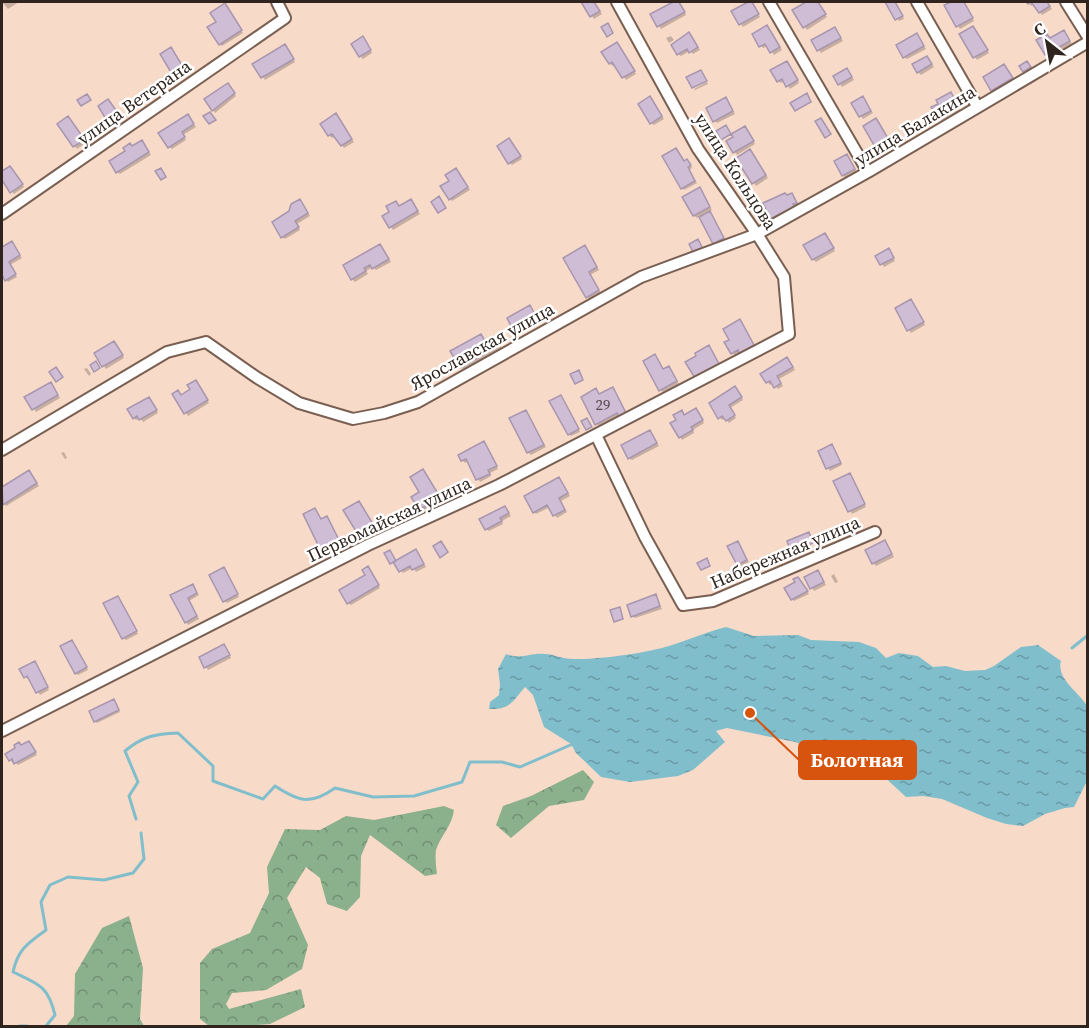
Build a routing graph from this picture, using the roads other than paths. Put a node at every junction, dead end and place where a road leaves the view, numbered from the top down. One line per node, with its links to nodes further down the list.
1 (277, 2): 10 (street, улица Ветерана)
2 (618, 2): 11 (street, улица Кольцова)
3 (769, 2): 9 (street)
4 (917, 2): 8 (street)
5 (1066, 2): 6 (street)
6 (1088, 38)
7 (1088, 42): 8 (street, улица Балакина)
8 (977, 106): 9 (street, улица Балакина)
9 (868, 172): 11 (street, улица Балакина)
10 (2, 214)
11 (758, 234): 12 (street, улица Кольцова); 14 (street, Ярославская улица)
12 (789, 333): 13 (street, Первомайская улица)
13 (596, 435): 15 (street, Набережная улица); 16 (street, Первомайская улица)
14 (2, 450)
15 (875, 532)
16 (2, 732)

